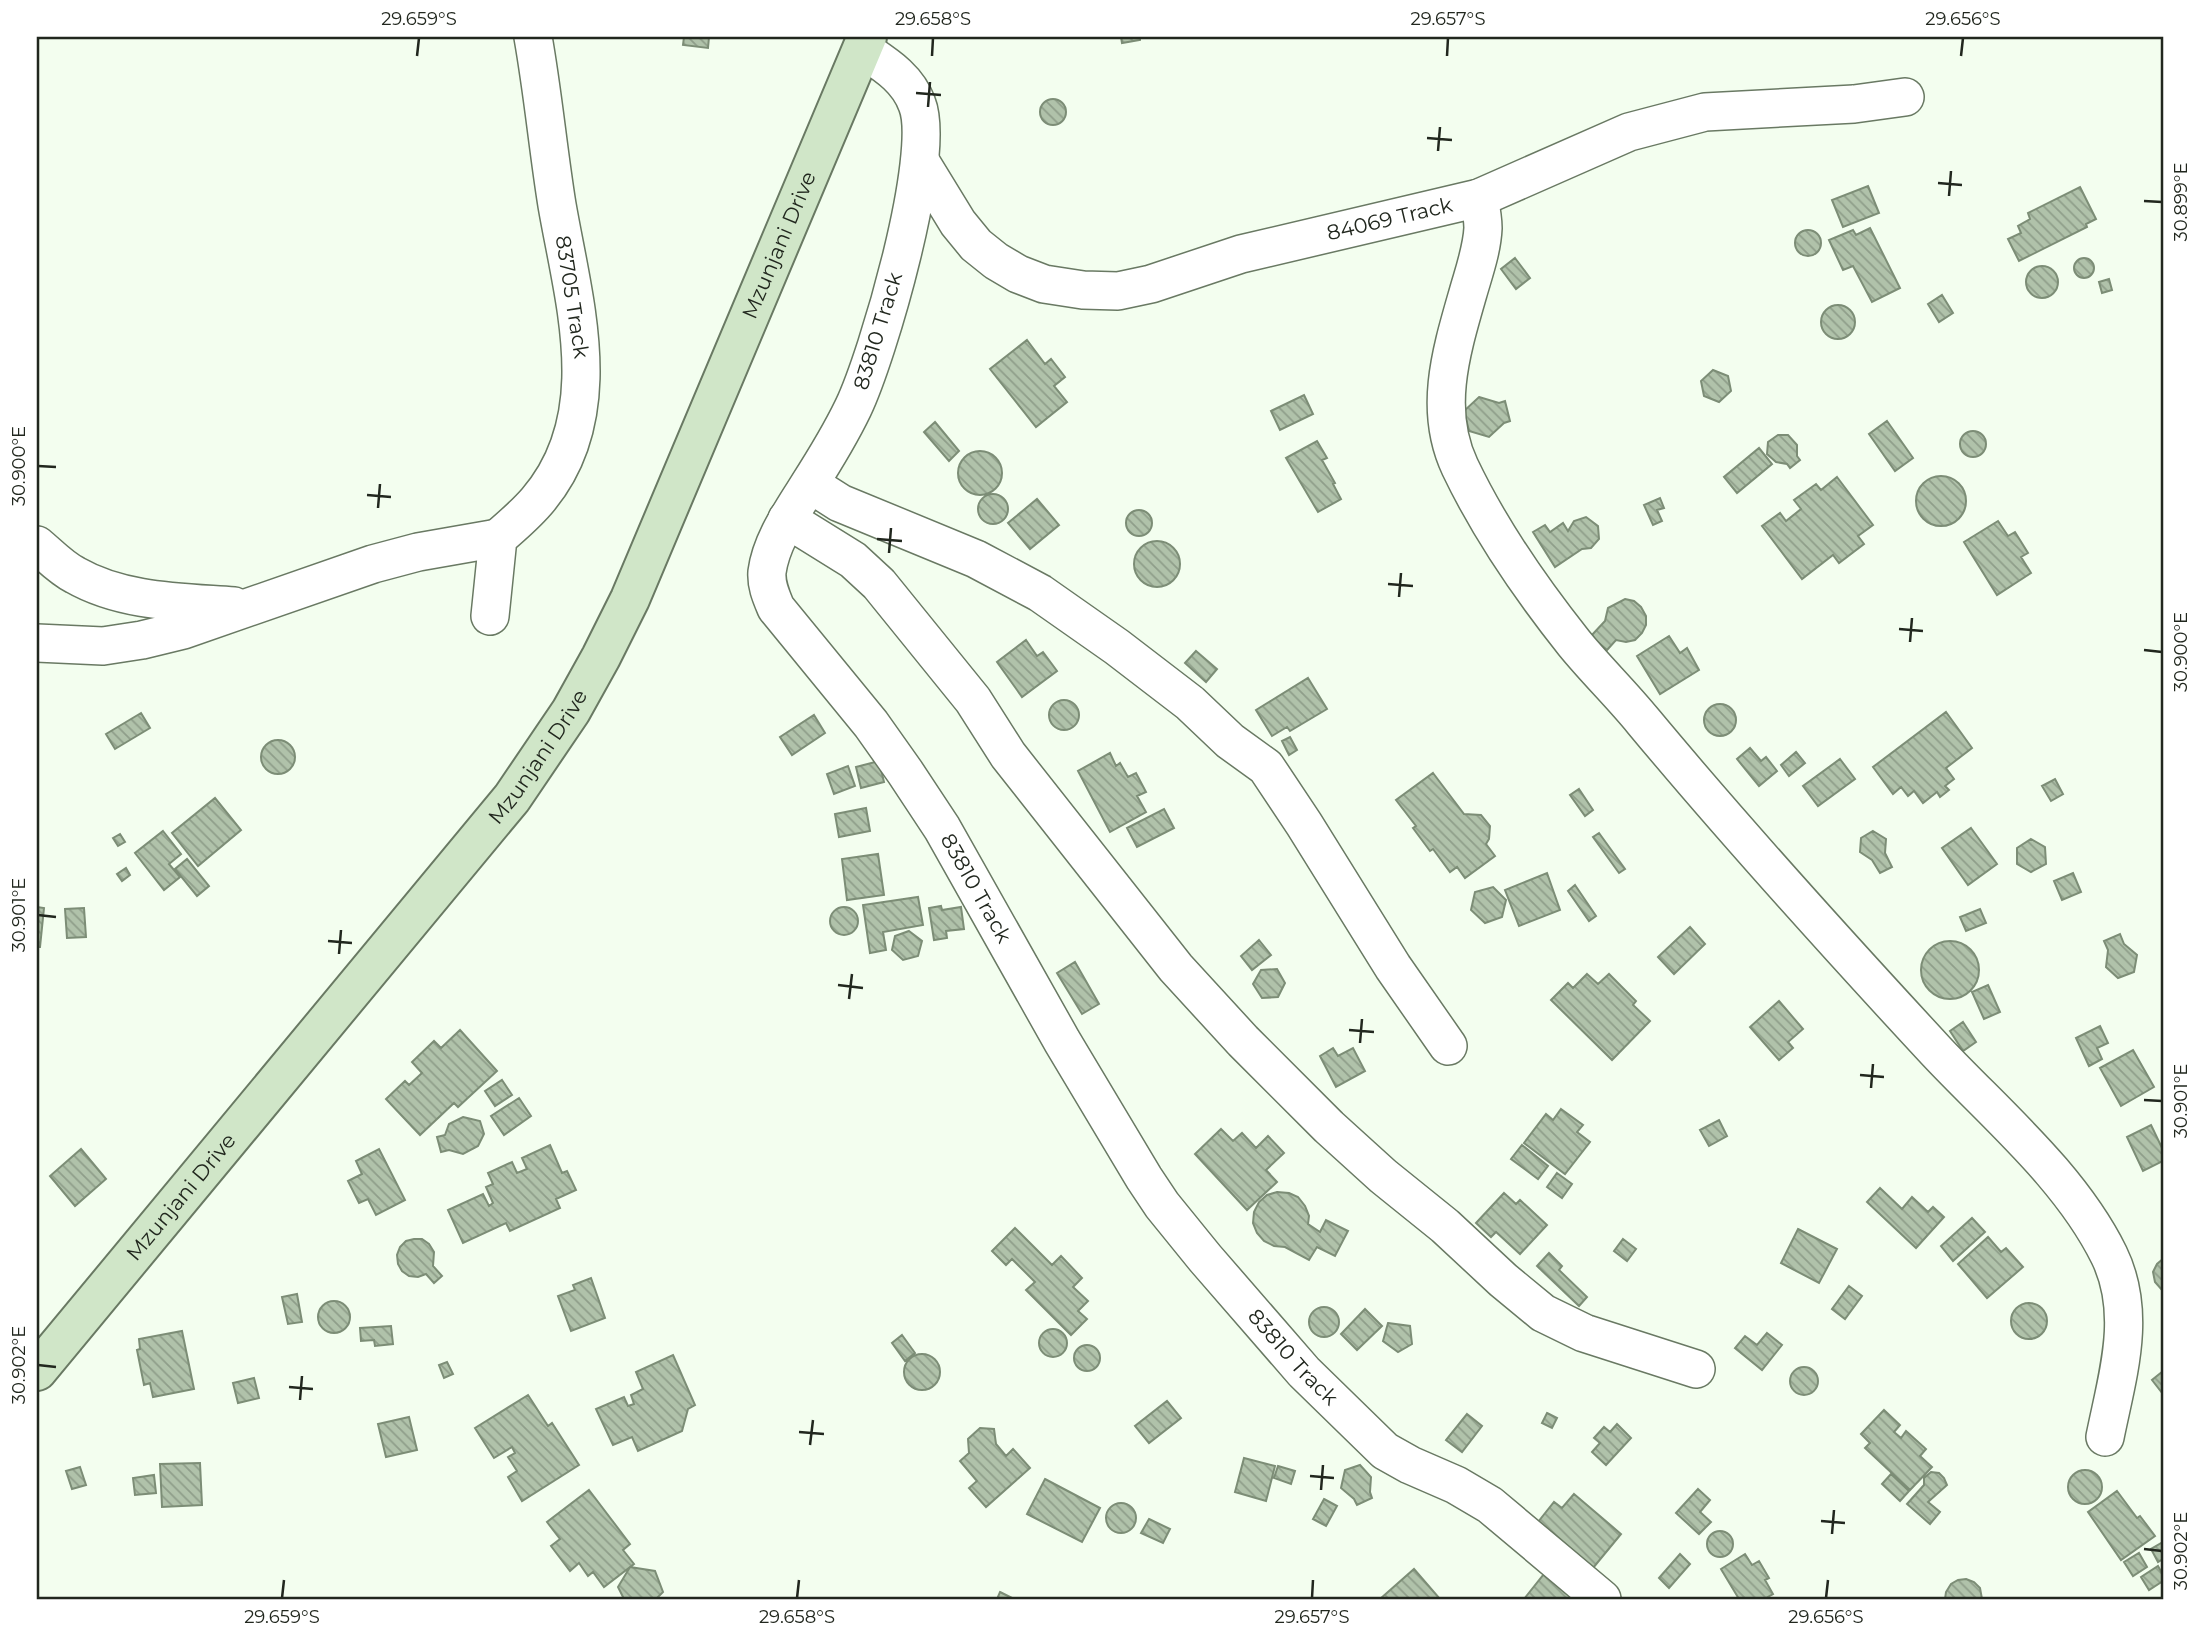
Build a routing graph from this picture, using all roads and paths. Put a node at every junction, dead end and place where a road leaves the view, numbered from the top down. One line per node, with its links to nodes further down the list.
1 (533, 37): 8 (street, 83705 Track)
2 (864, 43): 4 (street, 83810 Track); 16 (main road, Mzunjani Drive)
3 (1905, 97): 5 (street, 84069 Track)
4 (920, 160): 5 (street, 84069 Track); 6 (street, 83810 Track)
5 (1479, 198): 17 (street)
6 (810, 484): 7 (street, 83810 Track); 14 (street)
7 (788, 519): 15 (street); 18 (street, 83810 Track)
8 (498, 538): 10 (street); 11 (street)
9 (37, 545): 10 (street)
10 (250, 607): 12 (street)
11 (490, 616)
12 (53, 644): 13 (street)
13 (37, 667)
14 (1448, 1046)
15 (1696, 1369)
16 (37, 1371)
17 (2105, 1437)
18 (1602, 1599)

